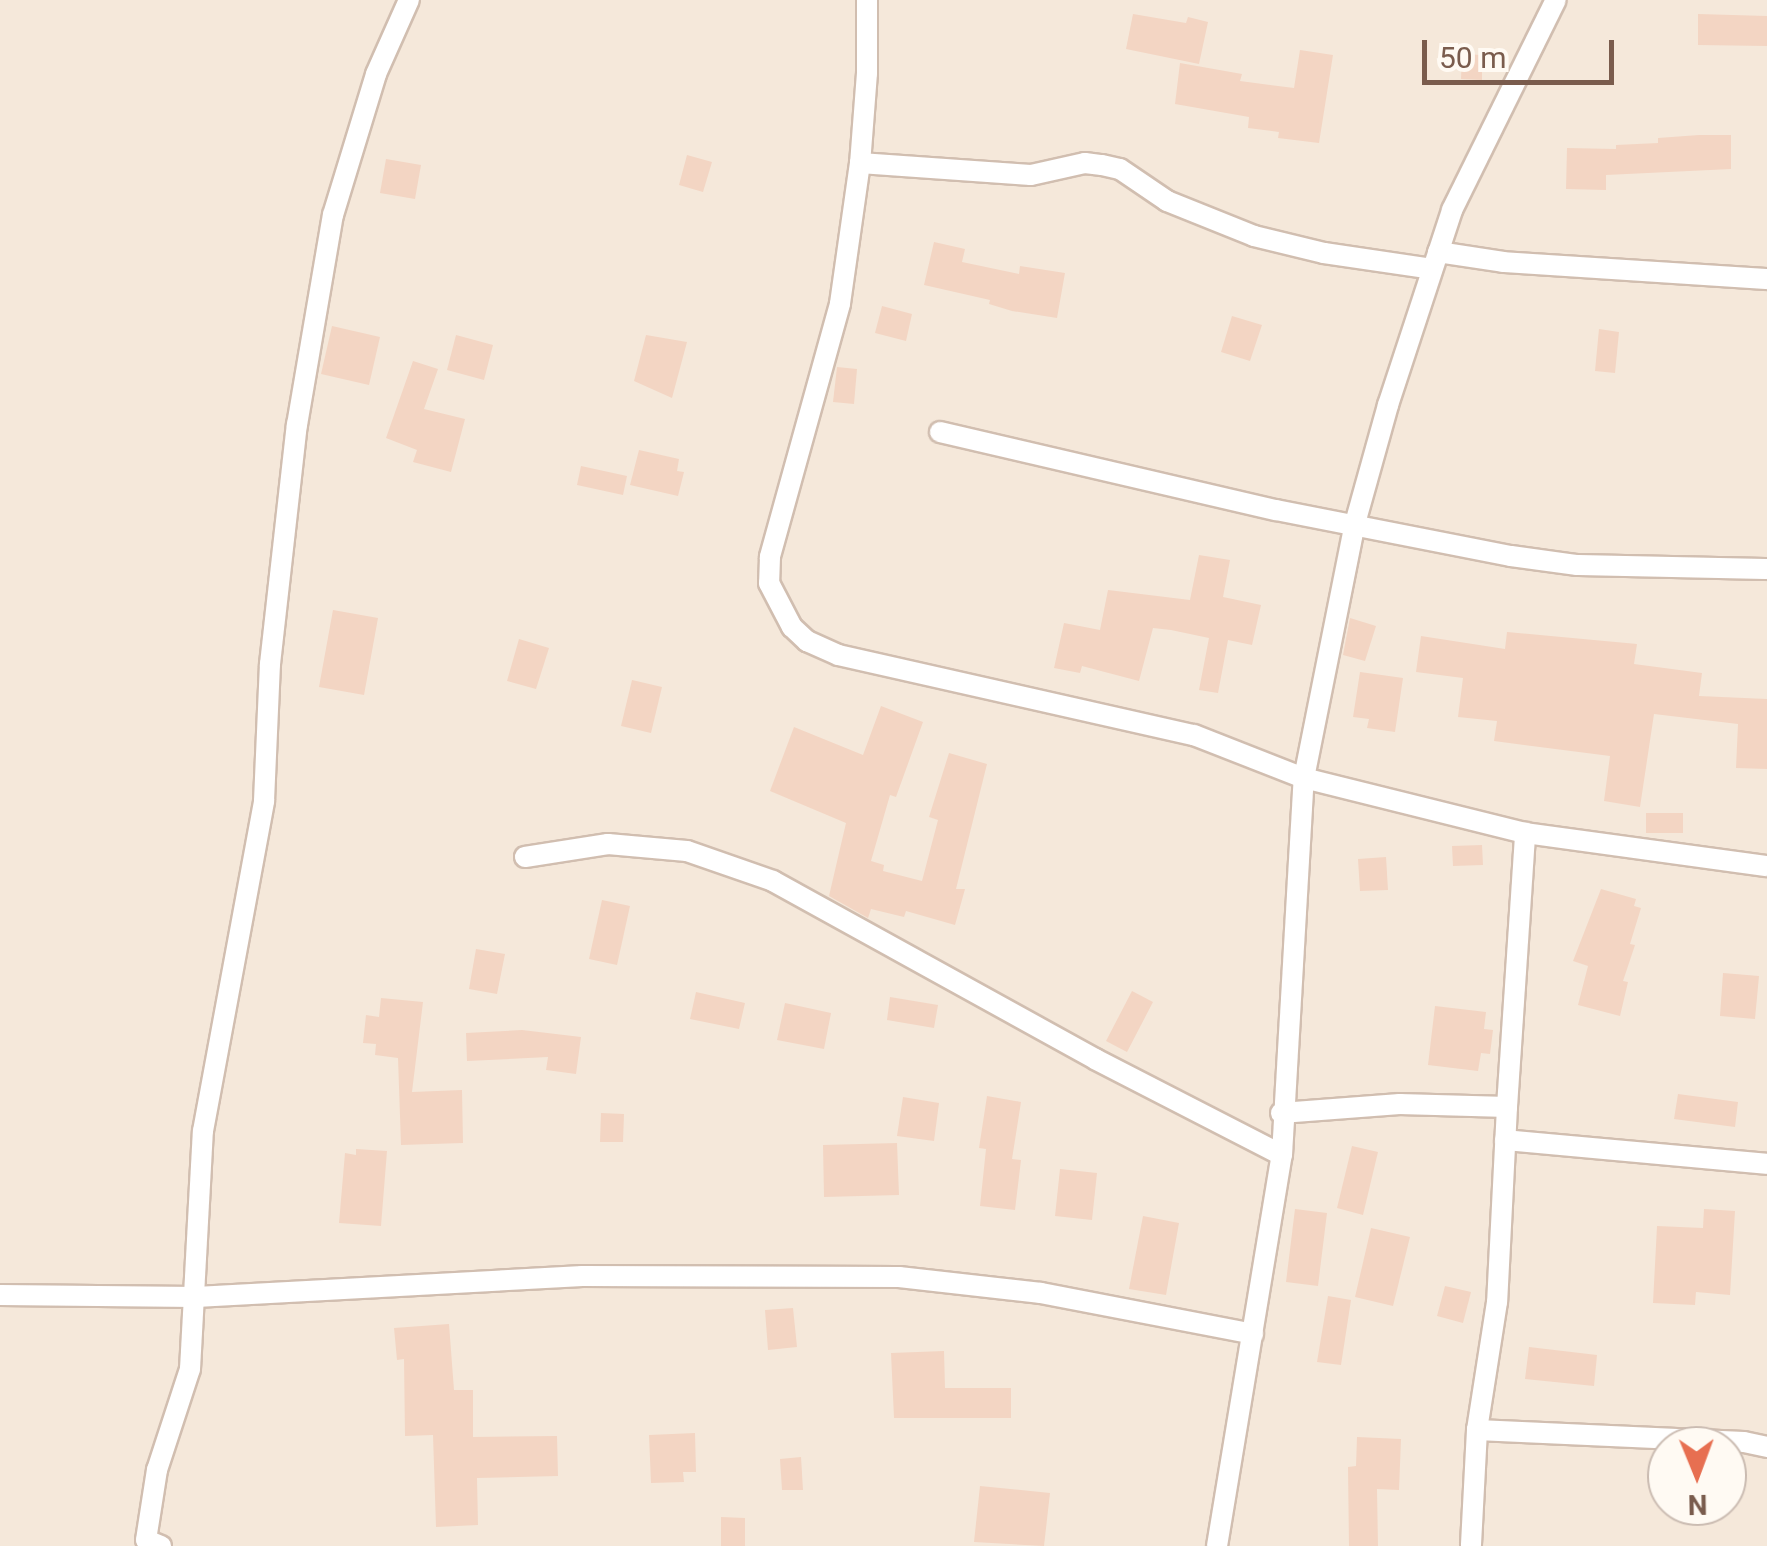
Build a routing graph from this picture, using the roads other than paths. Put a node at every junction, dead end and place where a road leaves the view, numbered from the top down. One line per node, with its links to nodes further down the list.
1 (409, 0): 20 (street)
2 (867, 0): 4 (street)
3 (1556, 0): 5 (street)
4 (860, 164): 5 (street); 10 (street)
5 (1435, 260): 6 (street); 8 (street)
6 (1767, 280)
7 (940, 432): 8 (street)
8 (1354, 527): 9 (street); 10 (street)
9 (1767, 569)
10 (1304, 778): 11 (street); 15 (street)
11 (1525, 833): 13 (street); 14 (street)
12 (524, 858): 17 (street)
13 (1767, 866)
14 (1507, 1107): 15 (street); 16 (street)
15 (1281, 1113): 17 (street)
16 (1505, 1140): 18 (street); 22 (street)
17 (1282, 1155): 21 (street)
18 (1767, 1164)
19 (0, 1294): 20 (street)
20 (196, 1297): 21 (street); 24 (street)
21 (1254, 1334): 25 (street)
22 (1477, 1430): 23 (street); 26 (street)
23 (1767, 1447)
24 (162, 1546)
25 (1217, 1546)
26 (1471, 1546)

